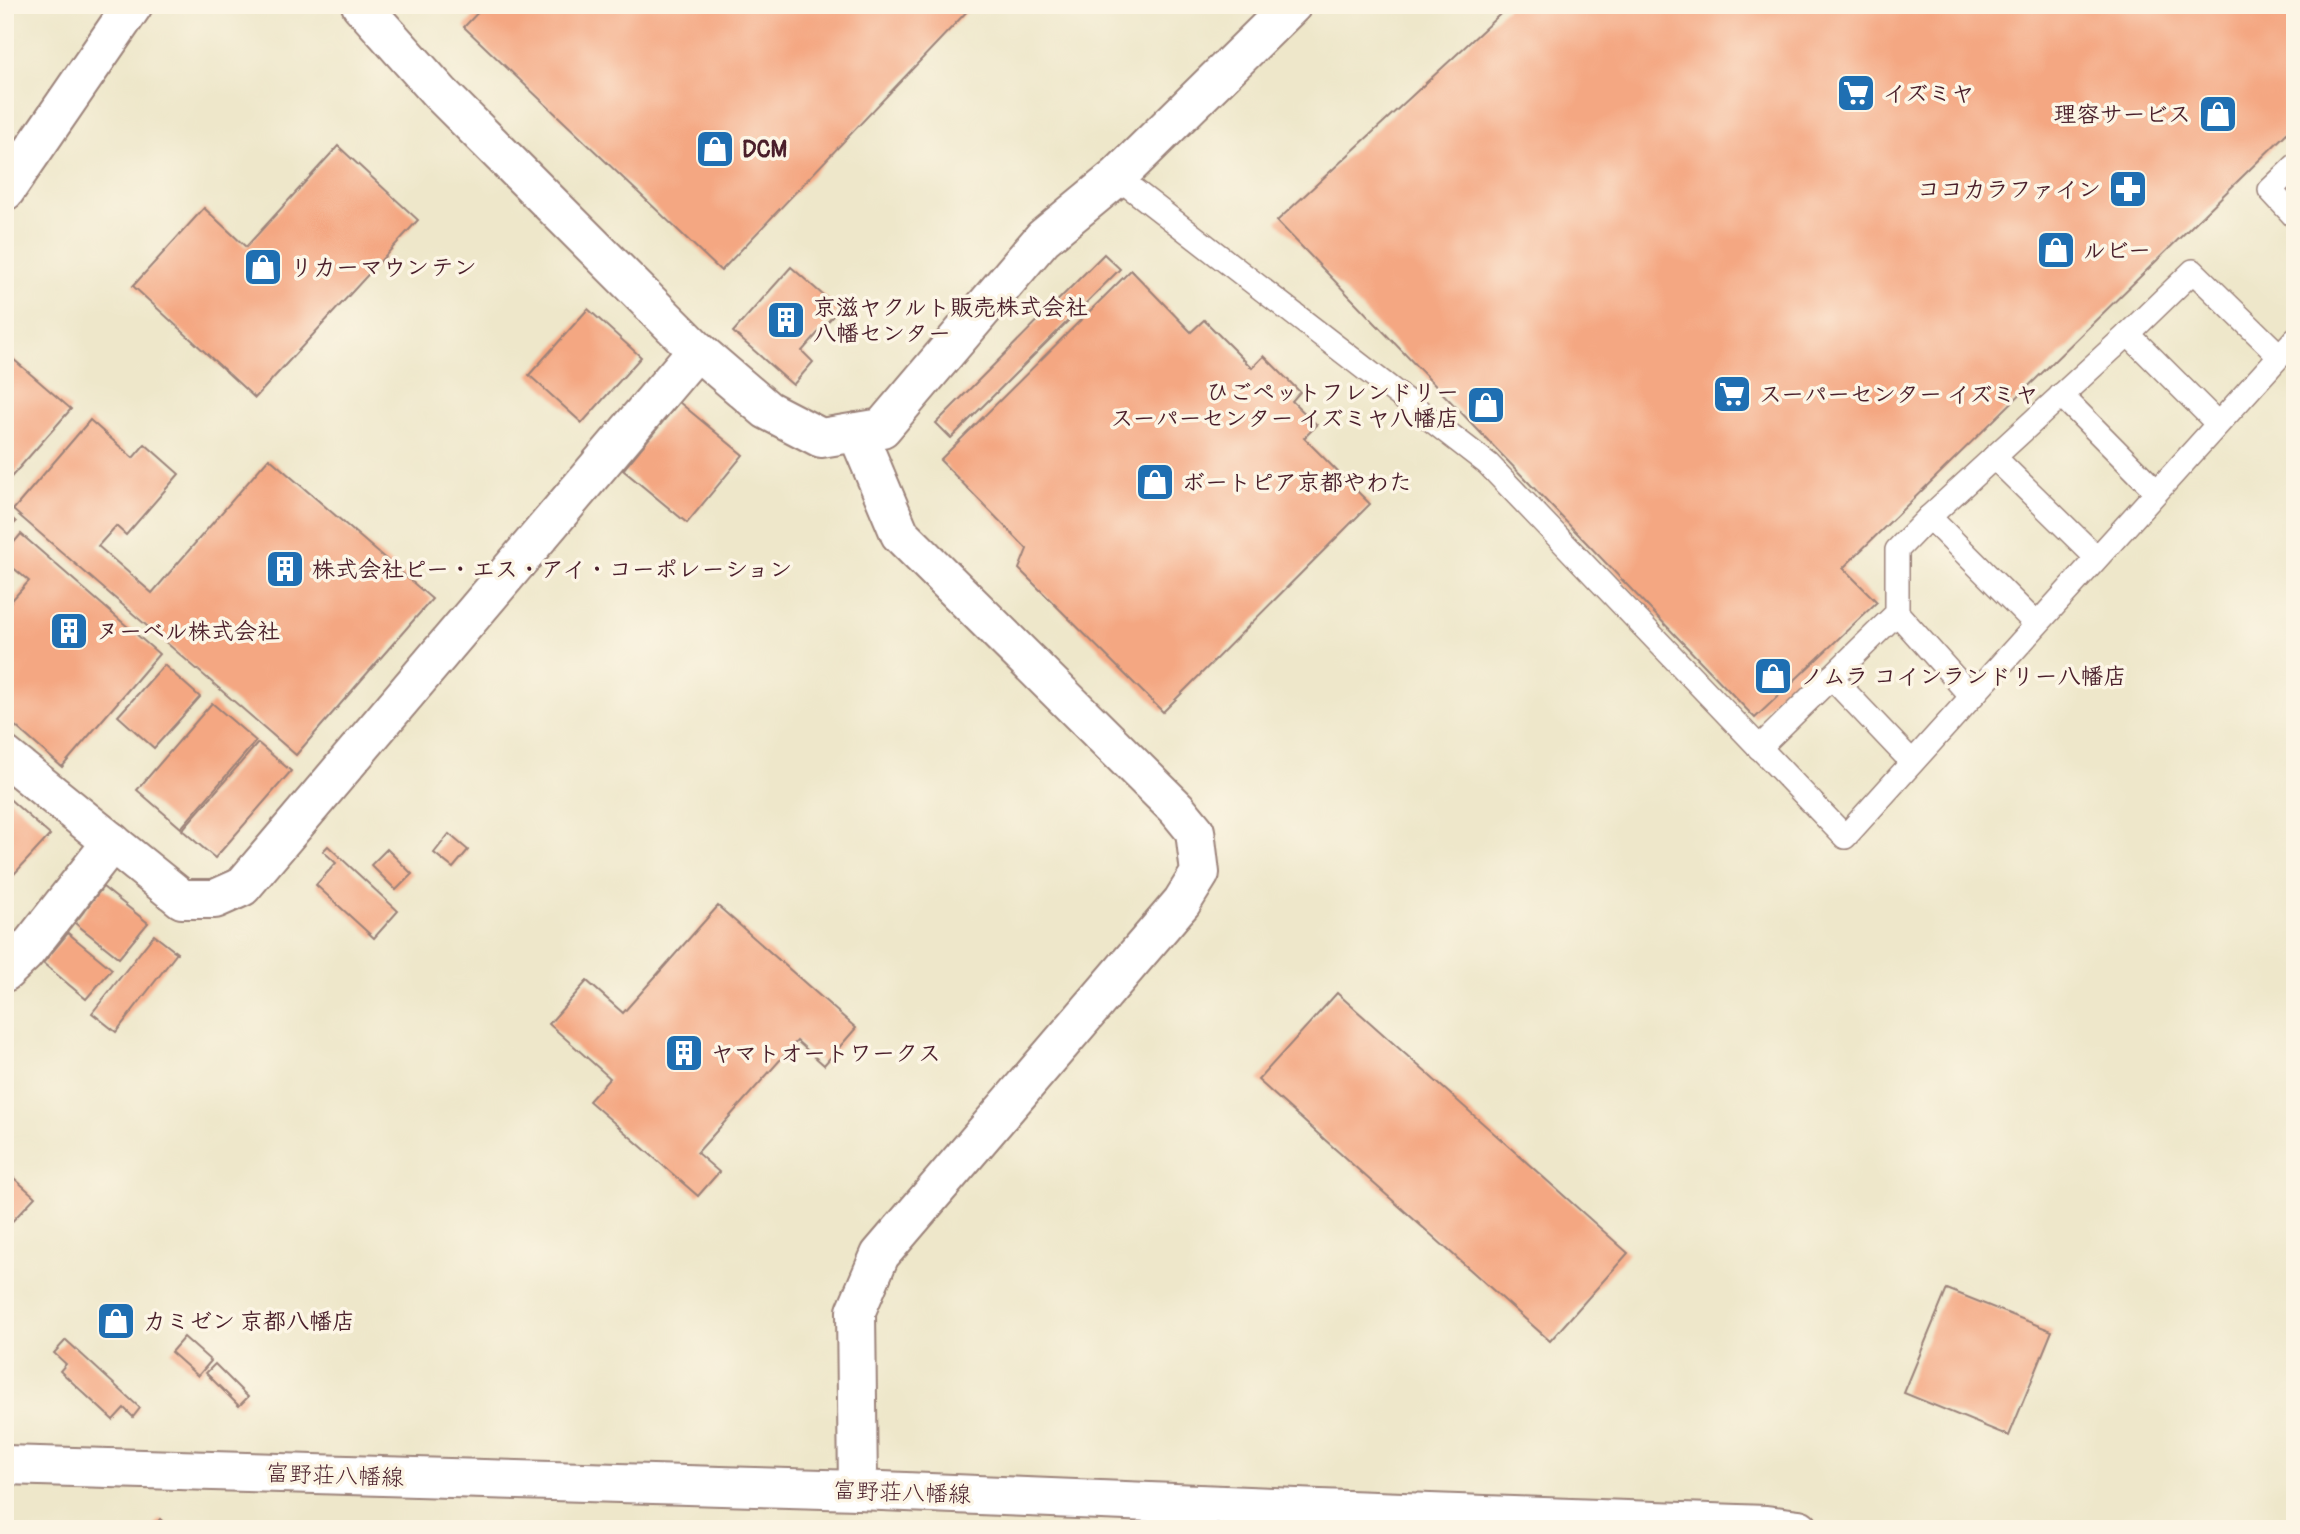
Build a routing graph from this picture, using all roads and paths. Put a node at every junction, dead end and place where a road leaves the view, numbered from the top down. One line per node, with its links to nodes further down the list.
1 (133, 5): 6 (street)
2 (361, 5): 10 (street)
3 (1292, 5): 5 (street)
4 (2295, 166): 7 (lane)
5 (1117, 177): 13 (street); 22 (lane)
6 (5, 191)
7 (2295, 217)
8 (2128, 334): 9 (lane); 11 (lane); 12 (lane)
9 (2287, 347): 12 (lane)
10 (697, 351): 13 (street); 25 (street)
11 (2061, 395): 14 (lane); 15 (lane)
12 (2217, 423): 15 (lane)
13 (857, 432): 28 (street)
14 (1994, 457): 16 (lane); 17 (lane)
15 (2155, 491): 17 (lane)
16 (1929, 517): 18 (lane); 19 (lane)
17 (2096, 557): 19 (lane)
18 (1897, 613): 20 (lane); 21 (lane)
19 (2036, 624): 21 (lane)
20 (1832, 677): 22 (lane); 24 (lane)
21 (1971, 696): 24 (lane)
22 (1759, 748): 24 (lane)
23 (5, 756): 25 (street)
24 (1912, 762)
25 (111, 842): 26 (street)
26 (5, 972)
27 (5, 1465): 28 (street, 富野荘八幡線)
28 (858, 1490): 29 (street, 富野荘八幡線)
29 (1318, 1519): 30 (street, 富野荘八幡線)
30 (1799, 1529)

